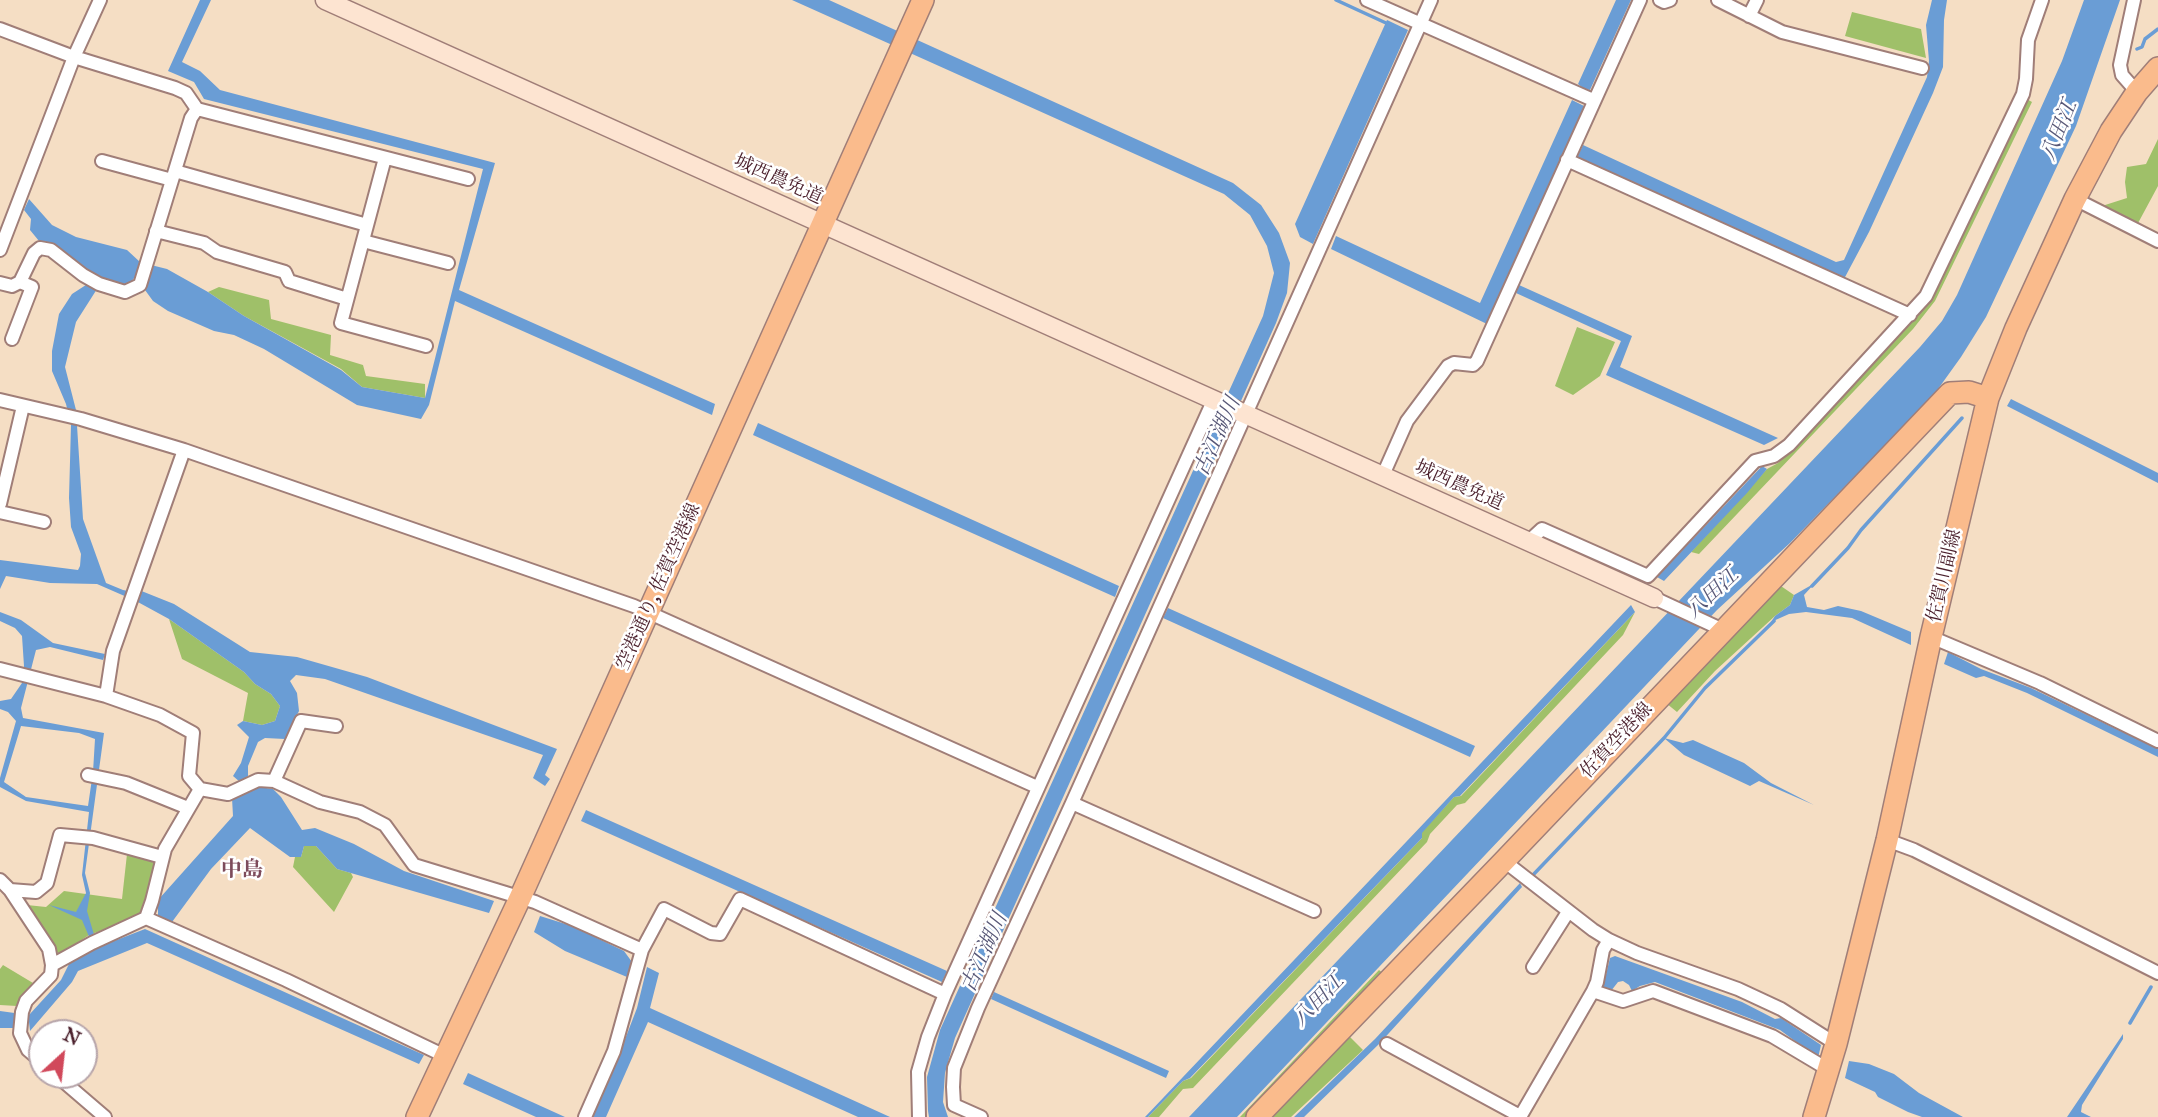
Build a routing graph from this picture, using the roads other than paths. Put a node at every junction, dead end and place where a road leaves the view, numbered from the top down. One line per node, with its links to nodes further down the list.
1 (100, 0): 16 (street)
2 (325, 0): 28 (street, 城西農免道)
3 (923, 0): 28 (main road, 空港通り, 佐賀空港線)
4 (1367, 0): 14 (street)
5 (1431, 0): 14 (street)
6 (1640, 0): 20 (street)
7 (1660, 0): 8 (street)
8 (1670, 0)
9 (1718, 0): 13 (street)
10 (1757, 0): 13 (street)
11 (2042, 0): 38 (street)
12 (2134, 0): 19 (street)
13 (1749, 16): 17 (street)
14 (1421, 24): 20 (street); 45 (street)
15 (0, 29): 16 (street)
16 (74, 57): 21 (street); 33 (street)
17 (1922, 68)
18 (2158, 68): 19 (main road, 佐賀川副線)
19 (2137, 92): 27 (main road, 佐賀川副線)
20 (1593, 100): 23 (street)
21 (197, 109): 22 (street); 25 (street)
22 (385, 158): 26 (street); 29 (street)
23 (1567, 160): 38 (street); 47 (street)
24 (102, 161): 25 (street)
25 (173, 175): 29 (street); 30 (street)
26 (468, 179)
27 (2075, 200): 32 (street); 41 (main road, 佐賀川副線)
28 (823, 223): 42 (street, 城西農免道); 53 (main road, 空港通り, 佐賀空港線)
29 (367, 225): 31 (street)
30 (156, 231): 35 (street); 37 (street)
31 (363, 241): 34 (street); 37 (street)
32 (2158, 241)
33 (0, 250)
34 (448, 263)
35 (20, 282): 36 (street); 39 (street)
36 (0, 283)
37 (347, 299): 40 (street)
38 (1910, 315): 51 (street)
39 (12, 339)
40 (426, 346)
41 (1988, 398): 54 (main road, 佐賀空港線); 55 (main road, 佐賀川副線)
42 (1214, 399): 45 (street, 城西農免道); 62 (street)
43 (0, 400): 44 (street)
44 (23, 406): 46 (street); 48 (street)
45 (1247, 413): 47 (street, 城西農免道); 64 (street)
46 (184, 450): 53 (street); 57 (street)
47 (1383, 475): 51 (street, 城西農免道)
48 (0, 504)
49 (0, 512): 50 (street)
50 (44, 522)
51 (1530, 541): 52 (street, 城西農免道)
52 (1654, 598): 54 (street)
53 (647, 611): 62 (street); 71 (main road, 空港通り, 佐賀空港線)
54 (1724, 630): 68 (main road, 佐賀空港線)
55 (1931, 637): 59 (street); 66 (main road, 佐賀川副線)
56 (0, 669): 57 (street)
57 (106, 696): 63 (street)
58 (336, 726): 61 (street)
59 (2158, 741)
60 (88, 775): 65 (street)
61 (274, 781): 63 (street); 71 (street)
62 (1037, 787): 81 (street)
63 (200, 789): 65 (street)
64 (1072, 803): 72 (street); 93 (street)
65 (188, 808): 67 (street)
66 (1887, 840): 79 (street); 83 (main road, 佐賀川副線)
67 (162, 857): 70 (street); 74 (street)
68 (1504, 861): 73 (street); 94 (main road, 佐賀空港線)
69 (0, 880): 70 (street)
70 (10, 890): 77 (street)
71 (520, 898): 76 (street); 85 (main road, 空港通り, 佐賀空港線)
72 (1314, 911)
73 (1569, 912): 75 (street); 78 (street)
74 (146, 918): 77 (street); 85 (street)
75 (1609, 940): 80 (street); 83 (street)
76 (642, 950): 81 (street); 91 (street)
77 (52, 965): 84 (street)
78 (1533, 967)
79 (2158, 973)
80 (1593, 991): 86 (street); 95 (street)
81 (945, 994): 92 (street)
82 (1387, 1044): 95 (street)
83 (1836, 1044): 86 (main road, 佐賀川副線)
84 (28, 1050)
85 (447, 1057): 90 (main road, 空港通り, 佐賀空港線)
86 (1829, 1070): 96 (main road, 佐賀川副線)
87 (69, 1089): 88 (street)
88 (90, 1113): 89 (street)
89 (105, 1117)
90 (418, 1117)
91 (585, 1117)
92 (919, 1117)
93 (981, 1117)
94 (1257, 1117)
95 (1520, 1117)
96 (1814, 1117)

